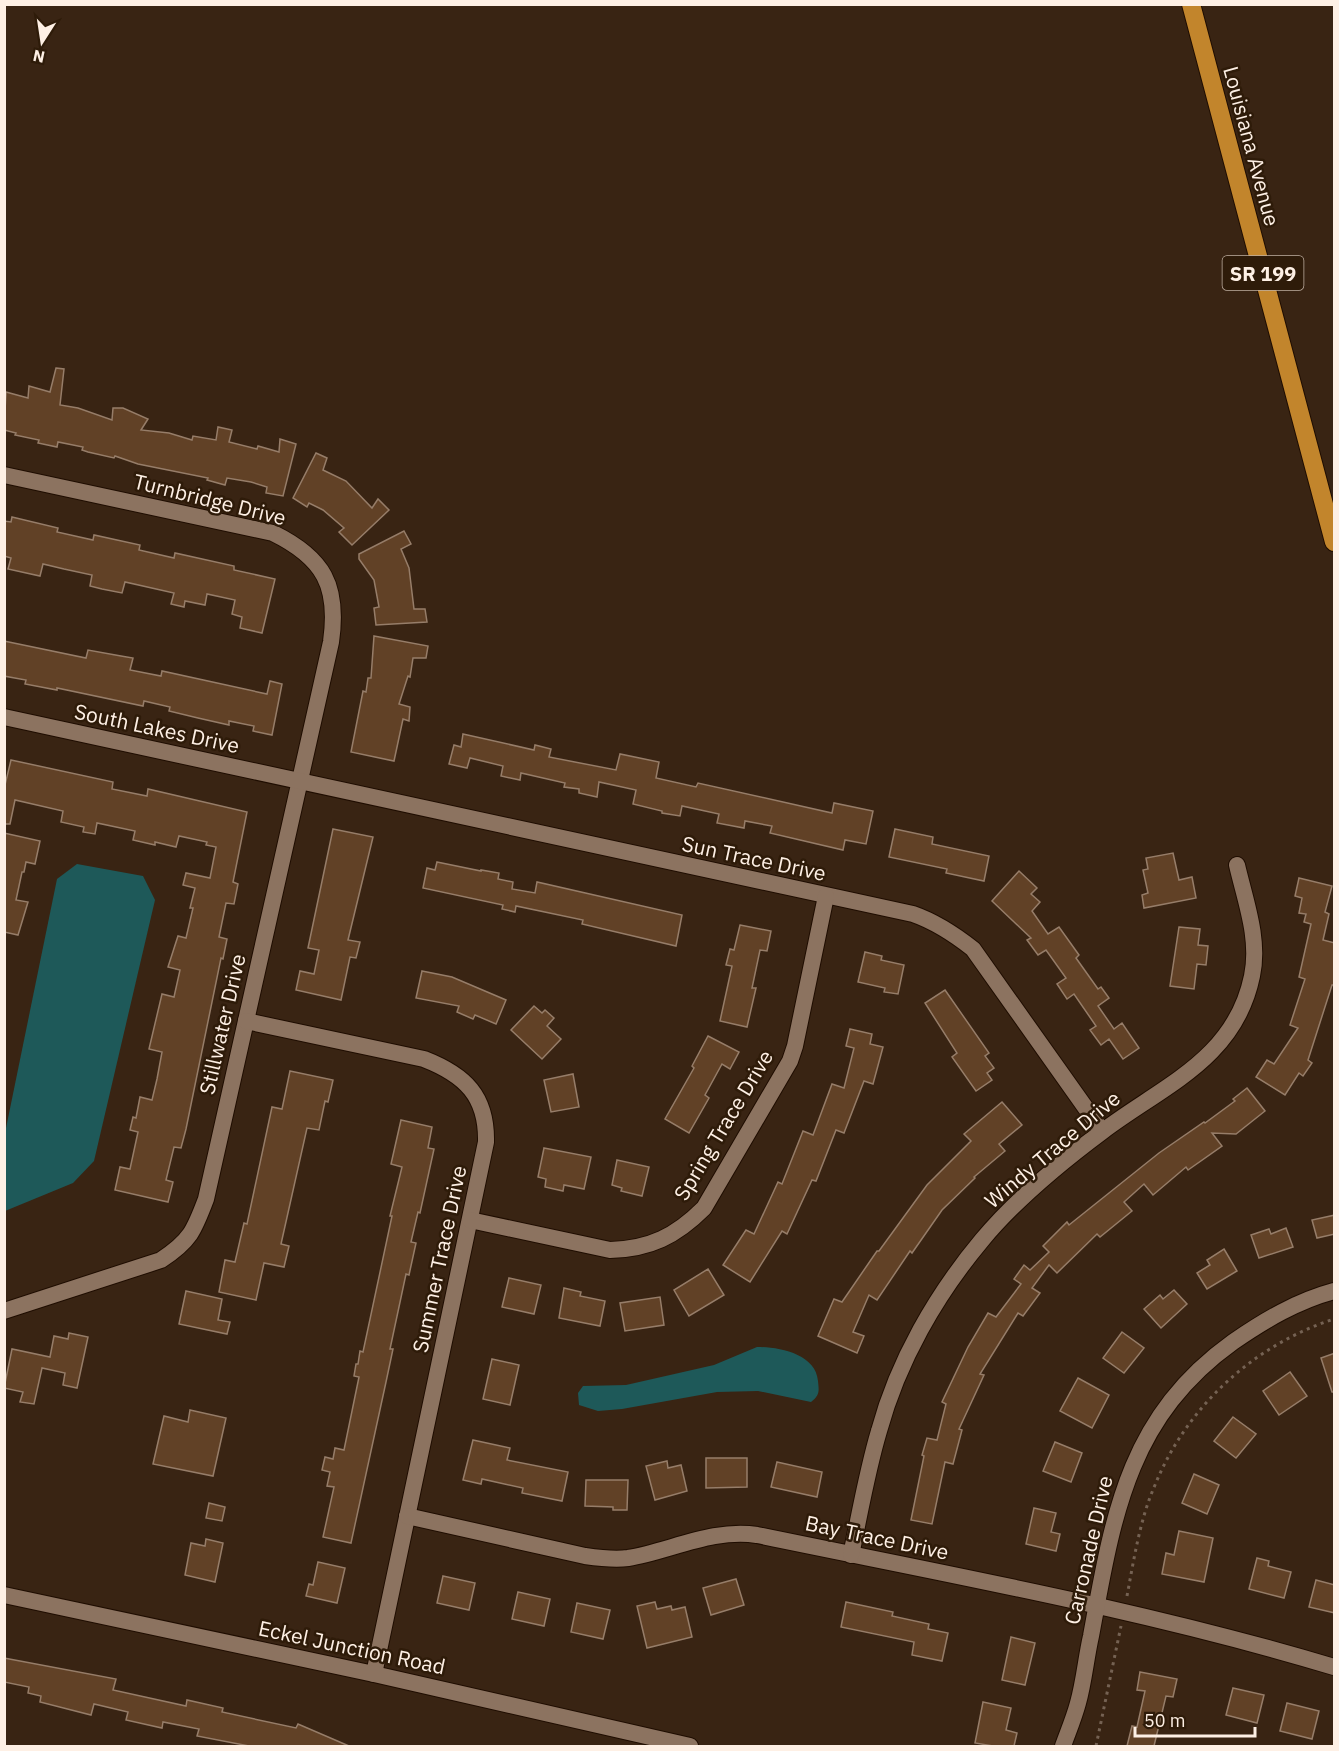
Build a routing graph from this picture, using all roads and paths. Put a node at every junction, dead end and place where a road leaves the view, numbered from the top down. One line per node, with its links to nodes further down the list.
1 (1191, 4): 3 (main road, Louisiana Avenue / SR 199)
2 (4, 475): 5 (street, Turnbridge Drive)
3 (1335, 542)
4 (4, 717): 5 (street, South Lakes Drive)
5 (299, 782): 7 (street, Sun Trace Drive); 8 (street, Stillwater Drive)
6 (1237, 864): 9 (street, Windy Trace Drive)
7 (826, 896): 9 (street, Sun Trace Drive); 10 (street, Spring Trace Drive)
8 (246, 1021): 10 (street, Summer Trace Drive); 12 (street, Stillwater Drive)
9 (1102, 1131): 15 (street, Windy Trace Drive)
10 (470, 1220): 14 (street, Summer Trace Drive)
11 (1335, 1292): 18 (street, Carronade Drive)
12 (4, 1311)
13 (1335, 1319): 17 (path)
14 (407, 1516): 15 (street, Bay Trace Drive); 21 (street, Summer Trace Drive)
15 (851, 1555): 18 (street, Bay Trace Drive)
16 (4, 1595): 21 (street, Eckel Junction Road)
17 (1127, 1601)
18 (1096, 1606): 20 (street, Bay Trace Drive); 22 (street, Carronade Drive)
19 (1122, 1622): 26 (path)
20 (1335, 1667)
21 (374, 1674): 23 (street, Eckel Junction Road)
22 (1078, 1703): 24 (street, Carronade Drive); 25 (street, Carronade Drive)
23 (690, 1746)
24 (1063, 1746)
25 (1076, 1746)
26 (1096, 1746)

